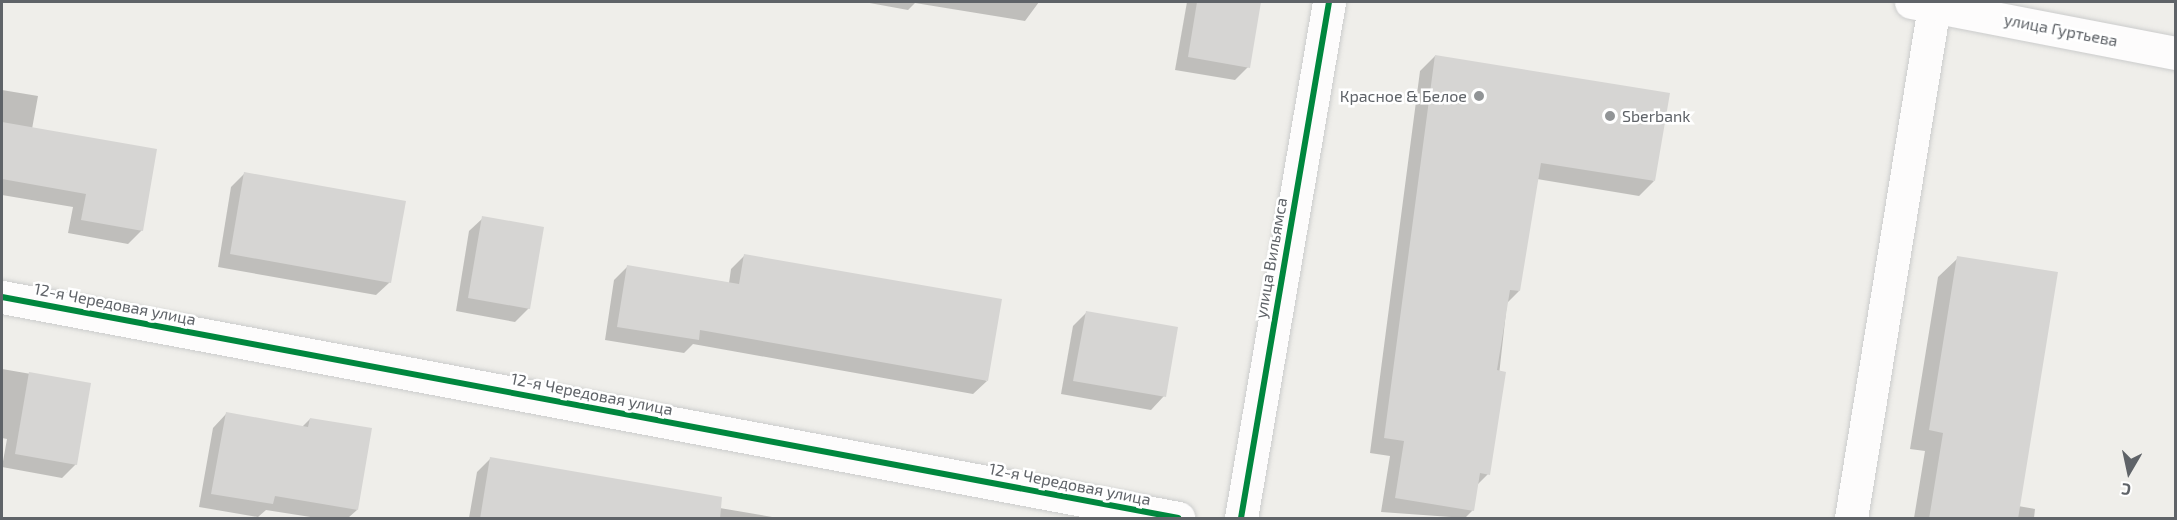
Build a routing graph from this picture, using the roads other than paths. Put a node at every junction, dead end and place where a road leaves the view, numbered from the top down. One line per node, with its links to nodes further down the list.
1 (1329, 2): 6 (street, улица Вильямса)
2 (1923, 4): 3 (street, улица Гуртьева); 7 (street)
3 (2175, 53)
4 (2, 297): 5 (street, 12-я Чередовая улица)
5 (1178, 519)
6 (1241, 519)
7 (1851, 519)

